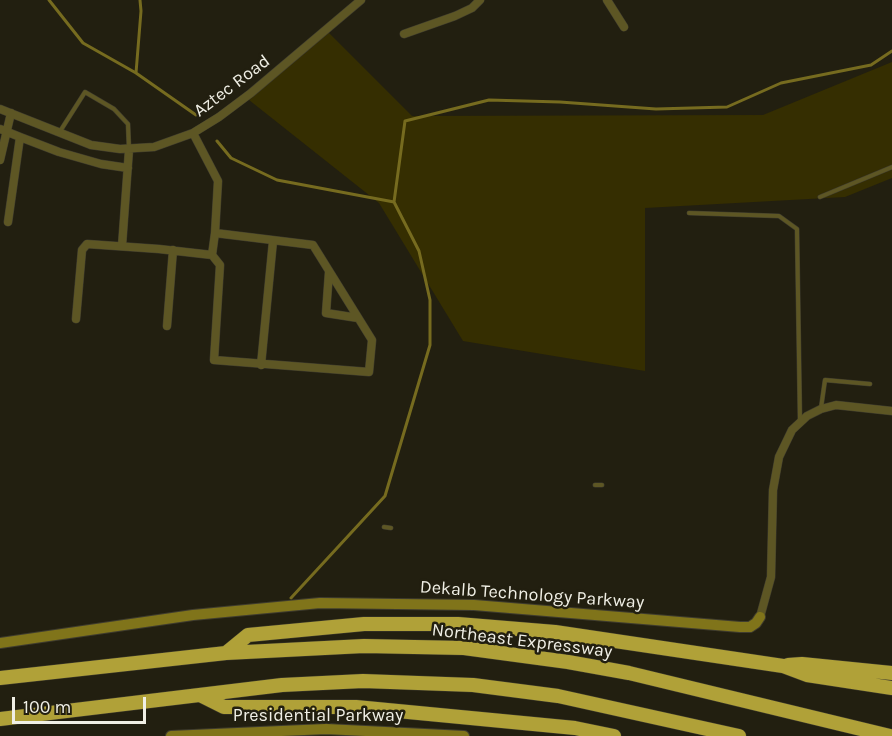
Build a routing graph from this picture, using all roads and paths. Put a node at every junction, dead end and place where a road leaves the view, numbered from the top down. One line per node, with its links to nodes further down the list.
1 (361, 0): 10 (street, Aztec Road)
2 (480, 0): 5 (street)
3 (607, 0): 4 (street)
4 (624, 27)
5 (404, 34)
6 (0, 109): 7 (street, Aztec Road)
7 (11, 113): 8 (street); 9 (street, Aztec Road)
8 (3, 130): 11 (street); 13 (street)
9 (59, 133): 12 (street, Aztec Road); 12 (lane)
10 (193, 133): 12 (street, Aztec Road); 21 (street)
11 (20, 137): 15 (street); 17 (street)
12 (129, 150): 15 (street)
13 (0, 160)
14 (892, 167): 18 (lane)
15 (128, 168): 23 (street)
16 (0, 192): 17 (street)
17 (10, 194): 20 (street)
18 (820, 197)
19 (689, 213): 34 (lane)
20 (8, 222)
21 (215, 233): 22 (street); 25 (street)
22 (273, 241): 26 (street); 30 (street)
23 (122, 246): 24 (street); 28 (street)
24 (173, 250): 25 (street); 29 (street)
25 (212, 255): 30 (street)
26 (329, 272): 27 (street); 27 (street)
27 (358, 318): 30 (street)
28 (76, 319)
29 (167, 326)
30 (261, 365)
31 (870, 384): 32 (lane)
32 (821, 409): 33 (street, Dekalb Technology Parkway); 34 (street, Dekalb Technology Parkway)
33 (892, 411)
34 (800, 423): 39 (street, Dekalb Technology Parkway)
35 (595, 485): 36 (lane)
36 (602, 485)
37 (384, 527): 38 (lane)
38 (391, 528)
39 (760, 617): 40 (street, Dekalb Technology Parkway)
40 (0, 643)
41 (226, 653): 42 (highway); 44 (highway, Northeast Expressway); 53 (highway, Northeast Expressway)
42 (783, 666): 43 (highway); 45 (highway)
43 (892, 673)
44 (0, 678)
45 (892, 688)
46 (200, 695): 47 (highway); 51 (highway); 52 (highway)
47 (0, 719)
48 (184, 735): 49 (street, Presidential Parkway); 50 (street, Presidential Parkway)
49 (171, 736)
50 (458, 736)
51 (614, 736)
52 (739, 736)
53 (890, 736)

